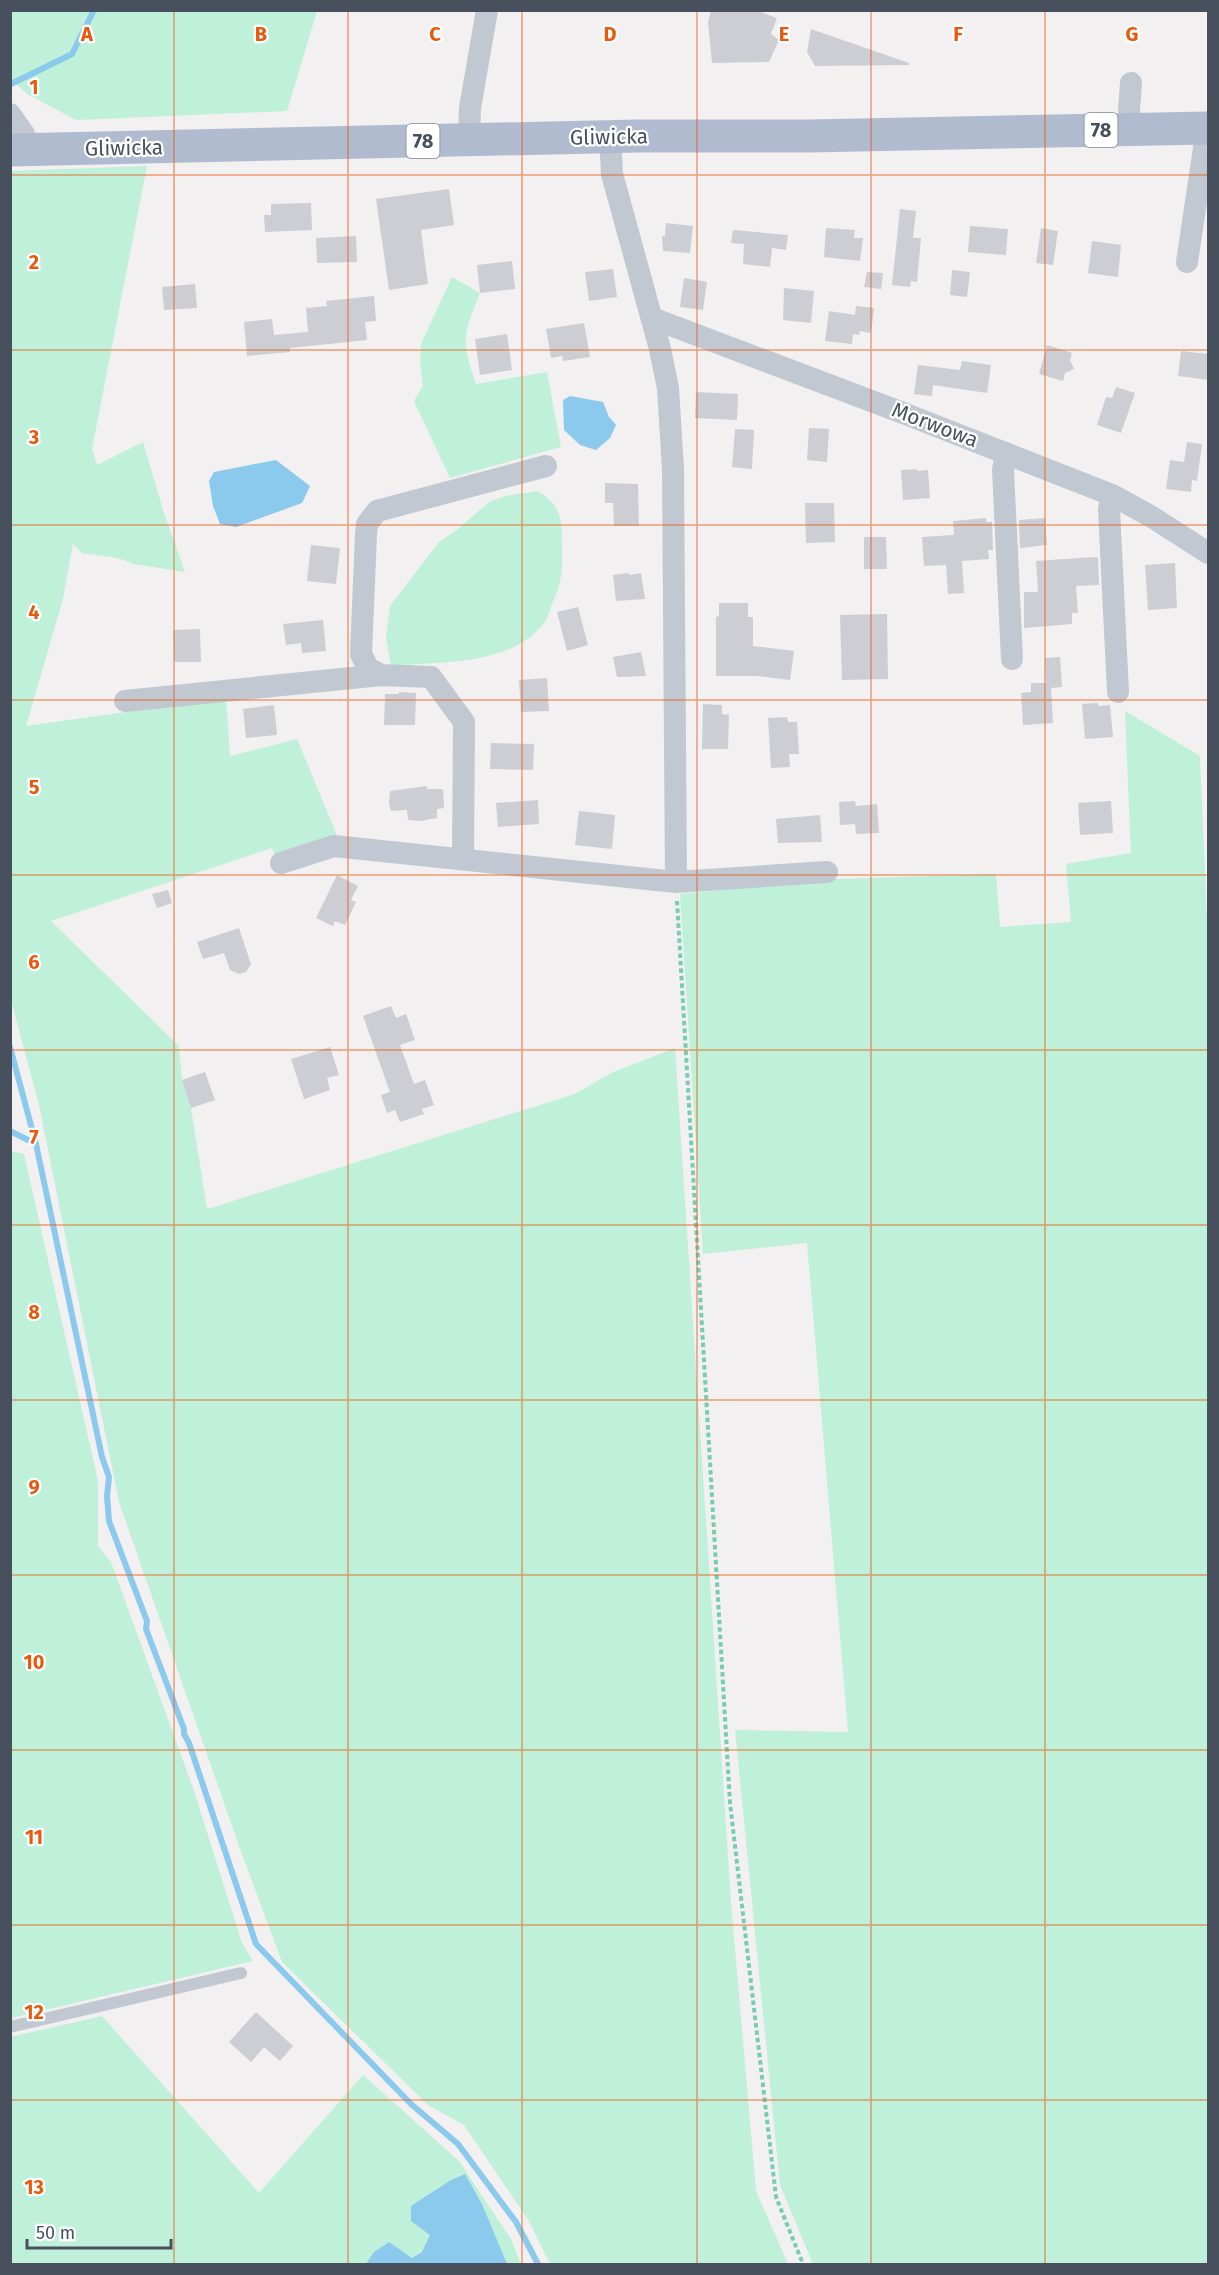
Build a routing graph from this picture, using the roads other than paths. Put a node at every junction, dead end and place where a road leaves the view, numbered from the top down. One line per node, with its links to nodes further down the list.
1 (487, 10): 7 (street)
2 (1131, 83): 5 (street)
3 (10, 114): 8 (street)
4 (1208, 128): 5 (main road, Gliwicka / 78); 9 (street)
5 (1131, 129): 6 (main road, Gliwicka / 78)
6 (610, 136): 7 (main road, Gliwicka / 78); 10 (street)
7 (469, 140): 8 (main road, Gliwicka / 78)
8 (19, 150)
9 (1187, 262)
10 (652, 318): 11 (street, Morwowa); 22 (street)
11 (1006, 453): 13 (street, Morwowa); 15 (street)
12 (546, 466): 16 (street)
13 (1112, 495): 14 (street, Morwowa); 17 (street)
14 (1209, 553)
15 (1012, 659)
16 (381, 675): 18 (street); 19 (street)
17 (1118, 692)
18 (125, 701)
19 (463, 858): 20 (street); 22 (street)
20 (281, 862)
21 (827, 872): 22 (street)
22 (676, 882)
23 (241, 1973): 24 (lane)
24 (10, 2027)

